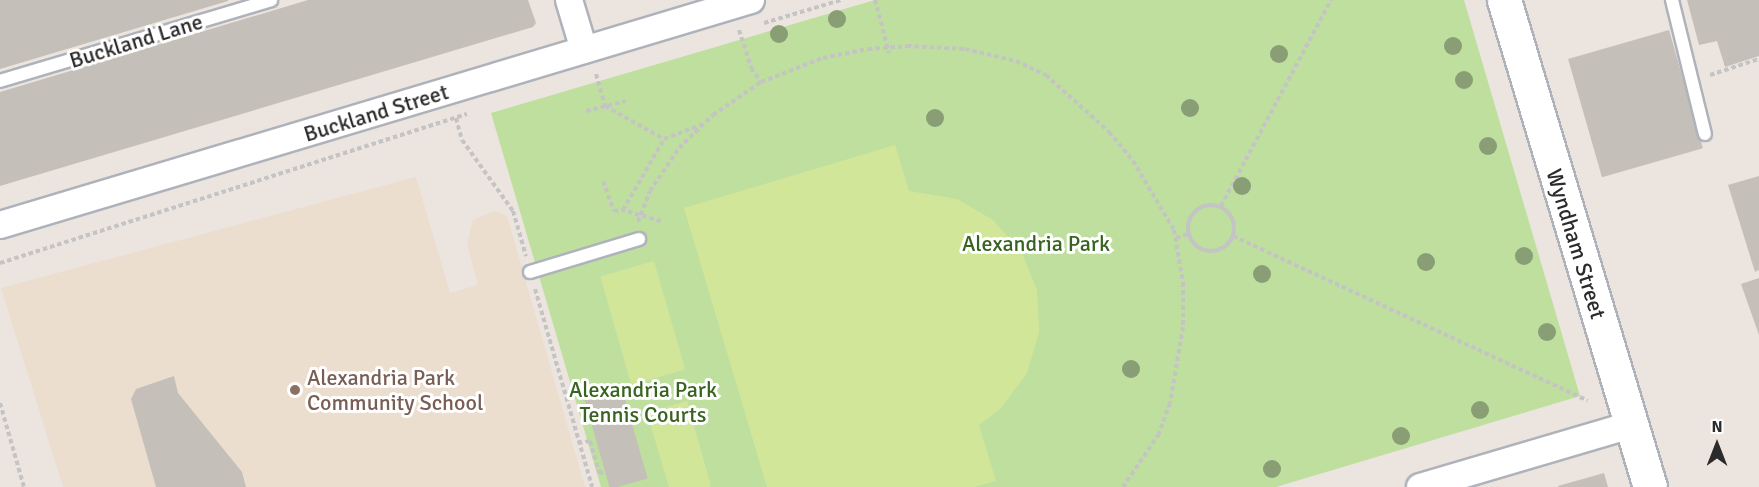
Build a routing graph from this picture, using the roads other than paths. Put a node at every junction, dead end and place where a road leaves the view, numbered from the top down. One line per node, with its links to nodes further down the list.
1 (271, 0): 7 (lane, Buckland Lane)
2 (569, 0): 6 (street)
3 (751, 0): 6 (street, Buckland Street)
4 (1504, 0): 12 (main road, Wyndham Street)
5 (1672, 0): 8 (lane)
6 (584, 50): 9 (street, Buckland Street)
7 (0, 81)
8 (1705, 134)
9 (0, 225)
10 (639, 239): 11 (lane)
11 (530, 272)
12 (1630, 425): 13 (street); 14 (main road, Wyndham Street)
13 (1420, 487)
14 (1650, 487)

